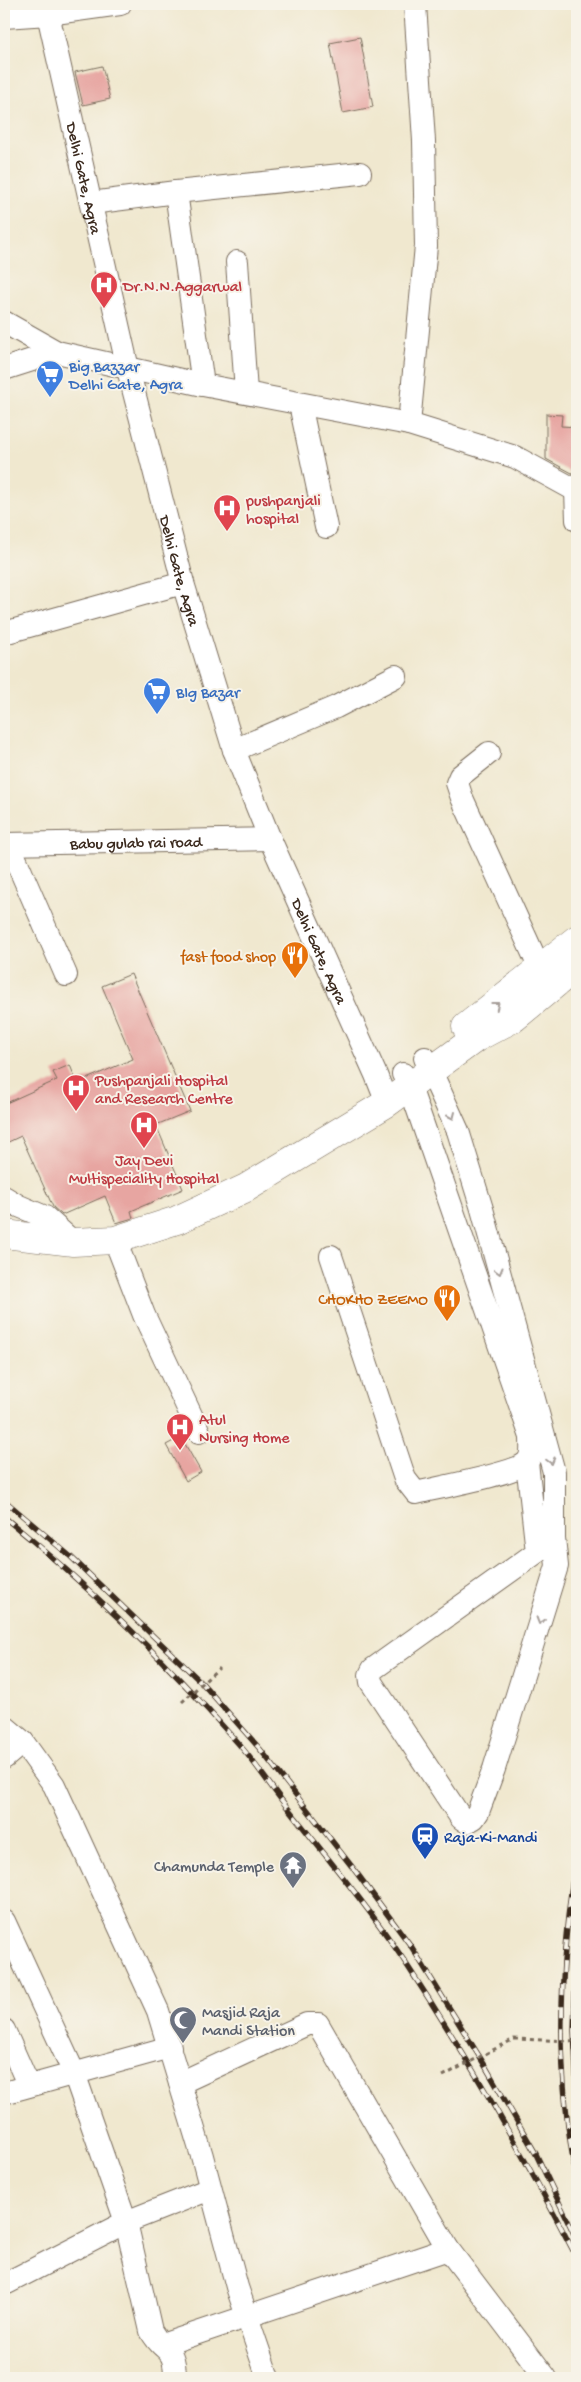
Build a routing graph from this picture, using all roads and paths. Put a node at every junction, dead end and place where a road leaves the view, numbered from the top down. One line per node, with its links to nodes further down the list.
1 (120, 4): 3 (street)
2 (415, 4): 16 (street)
3 (48, 14): 4 (street); 7 (street, Delhi Gate, Agra)
4 (4, 17)
5 (360, 173): 6 (street)
6 (176, 192): 7 (street); 13 (street)
7 (90, 203): 12 (street, Delhi Gate, Agra)
8 (237, 262): 14 (street)
9 (4, 322): 10 (street)
10 (57, 352): 11 (street); 12 (street)
11 (4, 368)
12 (128, 369): 13 (street); 20 (street, Delhi Gate, Agra)
13 (203, 385): 14 (street)
14 (246, 392): 15 (street)
15 (300, 404): 16 (street); 19 (street)
16 (409, 424): 17 (street)
17 (576, 491): 18 (street)
18 (577, 520)
19 (326, 527)
20 (183, 583): 21 (street); 23 (street, Delhi Gate, Agra)
21 (4, 632)
22 (396, 676): 23 (street)
23 (234, 750): 25 (street, Delhi Gate, Agra)
24 (489, 753): 30 (street)
25 (270, 839): 26 (street, Babu gulab rai road); 33 (street, Delhi Gate, Agra)
26 (6, 844): 29 (street)
27 (577, 939): 30 (main road)
28 (577, 966): 30 (main road)
29 (66, 975)
30 (546, 978): 31 (main road)
31 (428, 1064): 32 (main road); 40 (street, one-way to 40)
32 (407, 1080): 33 (main road); 40 (street)
33 (378, 1102): 36 (main road)
34 (9, 1202): 37 (street)
35 (4, 1234): 37 (main road)
36 (115, 1240): 37 (main road); 39 (street)
37 (73, 1242)
38 (331, 1256): 40 (street)
39 (199, 1432)
40 (527, 1462)
41 (219, 1668): 42 (path, bridge)
42 (182, 1702)
43 (4, 1726): 44 (street)
44 (23, 1742): 45 (street); 49 (street)
45 (4, 1758)
46 (4, 1921): 50 (street)
47 (4, 2030): 53 (street)
48 (577, 2041): 51 (path, bridge)
49 (170, 2047): 50 (street); 52 (street)
50 (74, 2073): 53 (street); 56 (street)
51 (443, 2076)
52 (180, 2083): 55 (street); 57 (street)
53 (28, 2084): 54 (street)
54 (4, 2093)
55 (210, 2189): 56 (street); 59 (street)
56 (126, 2222): 58 (street); 60 (street)
57 (448, 2249): 59 (street); 63 (street)
58 (7, 2283)
59 (246, 2316): 60 (street); 62 (street)
60 (162, 2345): 61 (street)
61 (176, 2378)
62 (268, 2378)
63 (546, 2378)

